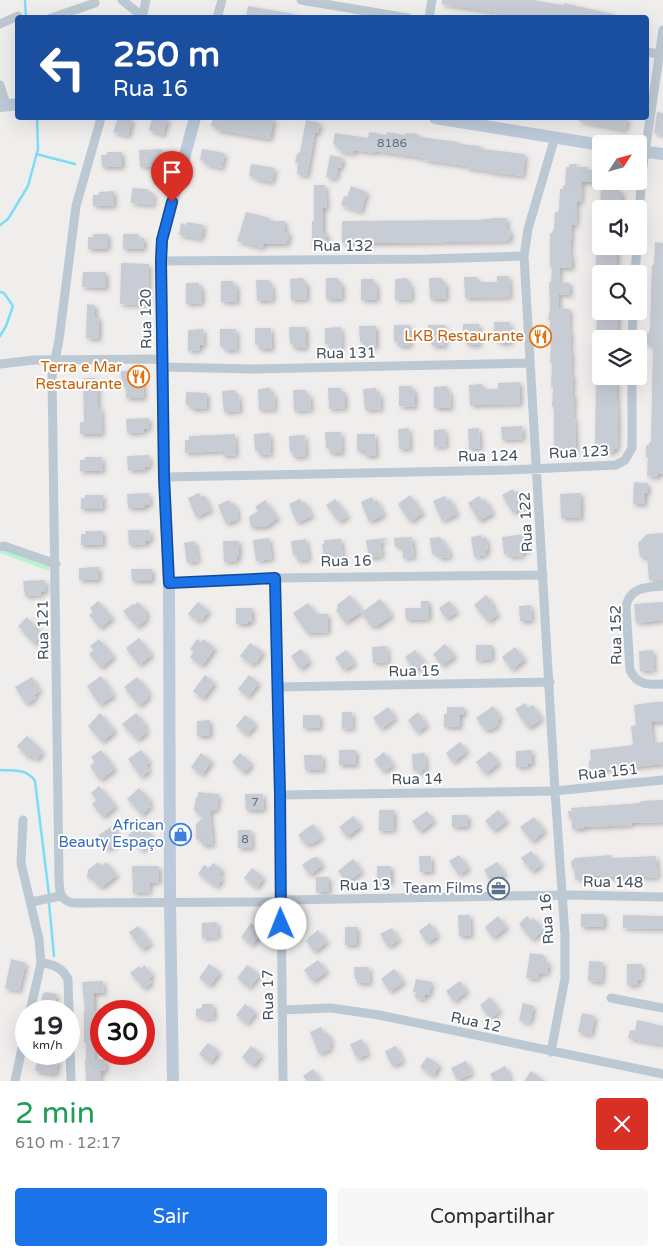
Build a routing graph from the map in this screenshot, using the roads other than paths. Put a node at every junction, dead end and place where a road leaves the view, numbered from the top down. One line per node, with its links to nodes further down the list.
1 (122, 0): 8 (street)
2 (146, 0): 9 (street)
3 (222, 0): 10 (street)
4 (301, 0): 11 (street)
5 (432, 0): 12 (street)
6 (98, 1): 7 (street)
7 (59, 15)
8 (140, 15)
9 (142, 15)
10 (219, 15)
11 (390, 15)
12 (430, 15)
13 (15, 17): 14 (street)
14 (0, 24)
15 (663, 30): 17 (street)
16 (649, 52): 17 (street)
17 (660, 54): 20 (street)
18 (0, 85): 19 (street)
19 (8, 105)
20 (649, 113)
21 (100, 120): 32 (street, Rua 121)
22 (194, 120): 31 (street, Rua 120)
23 (448, 120): 26 (street)
24 (648, 120): 25 (street)
25 (645, 135)
26 (555, 137): 27 (street); 30 (street, Rua 124)
27 (592, 143)
28 (648, 152): 29 (street)
29 (663, 154)
30 (524, 256): 31 (street, Rua 132); 33 (street, Rua 124)
31 (161, 261): 34 (street, Rua 120)
32 (54, 360): 34 (street); 35 (street); 40 (street, Rua 121)
33 (530, 362): 34 (street, Rua 131); 37 (street, Rua 124)
34 (162, 363): 38 (street, Rua 120)
35 (0, 364)
36 (632, 385): 37 (street, Rua 123)
37 (538, 468): 38 (street, Rua 124); 41 (street, Rua 122)
38 (164, 477): 43 (street, Rua 120)
39 (0, 547): 40 (street)
40 (56, 564): 54 (street, Rua 121)
41 (543, 575): 42 (street, Rua 16); 45 (street, Rua 16)
42 (275, 578): 43 (street, Rua 16); 47 (street, Rua 17)
43 (169, 583): 57 (street)
44 (663, 586): 46 (street, Rua 152)
45 (550, 682): 47 (street, Rua 15); 49 (street, Rua 16)
46 (663, 684)
47 (278, 687): 50 (street, Rua 17)
48 (663, 780): 49 (street, Rua 151)
49 (555, 791): 50 (street, Rua 14); 52 (street, Rua 16)
50 (280, 795): 55 (street, Rua 17)
51 (24, 820): 56 (street)
52 (562, 895): 53 (street, Rua 148); 55 (street, Rua 13); 63 (street, Rua 16)
53 (663, 897)
54 (54, 898): 56 (street); 57 (street)
55 (281, 901): 57 (street, Rua 13); 62 (street, Rua 17)
56 (31, 902): 58 (street)
57 (170, 903): 68 (street)
58 (40, 963): 60 (street); 67 (street)
59 (611, 998): 61 (street)
60 (32, 1000)
61 (663, 1008)
62 (282, 1010): 63 (street, Rua 12); 69 (street, Rua 17)
63 (551, 1052): 65 (street, Rua 12)
64 (19, 1065): 66 (street)
65 (663, 1074)
66 (16, 1081)
67 (71, 1081)
68 (173, 1081)
69 (283, 1081)

